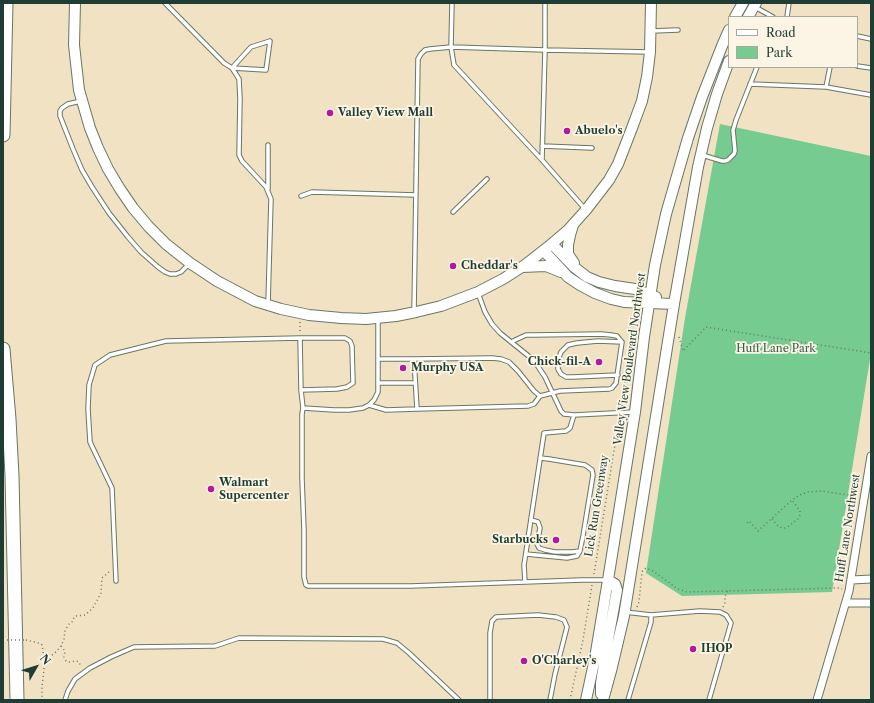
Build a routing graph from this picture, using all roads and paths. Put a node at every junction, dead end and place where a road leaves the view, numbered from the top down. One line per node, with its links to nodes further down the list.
1 (6, 3): 33 (highway)
2 (75, 3): 32 (main road)
3 (165, 3): 24 (lane)
4 (452, 3): 19 (lane)
5 (545, 3): 20 (lane)
6 (651, 3): 15 (main road)
7 (743, 3): 10 (main road)
8 (789, 3): 13 (lane)
9 (755, 5): 11 (main road); 12 (lane)
10 (736, 16)
11 (749, 16)
12 (772, 16)
13 (787, 16)
14 (678, 30): 15 (lane)
15 (651, 31): 21 (main road)
16 (728, 32): 25 (main road, Valley View Boulevard Northwest)
17 (858, 36): 18 (lane)
18 (871, 39)
19 (451, 47): 20 (lane); 38 (lane); 41 (lane)
20 (545, 50): 21 (lane); 35 (lane)
21 (650, 52): 43 (main road)
22 (728, 64): 37 (main road)
23 (858, 66): 28 (lane)
24 (232, 68): 24 (lane); 40 (lane)
25 (713, 68): 37 (main road); 52 (main road, Valley View Boulevard Northwest)
26 (757, 68): 29 (lane)
27 (830, 68): 30 (lane)
28 (871, 68)
29 (750, 84): 30 (lane); 37 (lane)
30 (826, 87): 31 (lane)
31 (871, 94)
32 (82, 101): 47 (main road); 47 (lane)
33 (3, 135)
34 (268, 145): 40 (lane)
35 (542, 146): 36 (lane); 38 (lane)
36 (592, 148)
37 (701, 154): 53 (main road)
38 (542, 160): 43 (lane)
39 (487, 179): 44 (lane)
40 (268, 190): 54 (lane)
41 (416, 195): 42 (lane); 56 (lane)
42 (301, 196)
43 (586, 210): 45 (main road)
44 (453, 212)
45 (574, 223): 46 (main road); 50 (main road)
46 (548, 247): 48 (main road); 49 (main road); 50 (main road)
47 (190, 263): 54 (main road)
48 (522, 267): 49 (main road); 51 (main road)
49 (566, 274): 52 (main road)
50 (582, 274): 52 (main road)
51 (478, 292): 56 (main road); 61 (lane)
52 (650, 299): 53 (main road); 76 (main road, Valley View Boulevard Northwest)
53 (674, 304): 100 (main road)
54 (268, 305): 55 (main road)
55 (294, 312): 58 (main road); 60 (path)
56 (414, 313): 58 (main road)
57 (638, 316): 77 (path, Lick Run Greenway)
58 (378, 318): 65 (lane)
59 (677, 334): 64 (path)
60 (300, 338): 70 (lane); 70 (lane); 88 (lane)
61 (511, 342): 62 (lane); 71 (lane)
62 (622, 342): 67 (lane); 67 (lane)
63 (3, 349): 107 (highway)
64 (871, 353)
65 (378, 359): 66 (lane); 68 (lane)
66 (414, 359): 69 (lane); 72 (lane)
67 (618, 375): 71 (lane)
68 (378, 382): 69 (lane); 73 (lane)
69 (415, 383): 75 (lane)
70 (301, 390): 74 (lane)
71 (552, 392): 72 (lane); 78 (lane)
72 (540, 396): 75 (lane)
73 (368, 405): 74 (lane); 75 (lane)
74 (303, 408): 94 (lane)
75 (416, 409)
76 (635, 412): 77 (lane); 90 (main road, Valley View Boulevard Northwest)
77 (620, 413): 78 (lane); 93 (path, Lick Run Greenway)
78 (574, 415): 80 (lane)
79 (871, 456): 91 (street, Huff Lane Northwest)
80 (540, 458): 84 (lane); 86 (lane)
81 (849, 495): 82 (path)
82 (792, 500): 83 (path); 83 (path)
83 (771, 519): 85 (path)
84 (531, 520): 86 (lane); 87 (lane)
85 (747, 523)
86 (580, 551): 87 (lane)
87 (526, 554): 94 (lane)
88 (116, 565): 92 (lane); 104 (path)
89 (871, 579): 91 (street)
90 (608, 580): 93 (lane); 114 (main road, Valley View Boulevard Northwest); 115 (main road)
91 (852, 580): 96 (street, Huff Lane Northwest)
92 (116, 581)
93 (592, 581): 94 (lane); 113 (path, Lick Run Greenway)
94 (525, 582)
95 (728, 591): 96 (path); 97 (path); 101 (path)
96 (849, 592): 98 (street, Huff Lane Northwest)
97 (639, 602)
98 (846, 603): 99 (street); 118 (street, Huff Lane Northwest)
99 (871, 603)
100 (624, 612): 102 (lane); 115 (main road)
101 (720, 612): 102 (lane); 117 (lane)
102 (651, 615): 116 (lane)
103 (3, 640): 105 (path, bridge)
104 (61, 646): 105 (path); 106 (path)
105 (44, 656): 108 (path)
106 (84, 673): 109 (lane); 110 (lane)
107 (18, 700)
108 (42, 700)
109 (65, 700)
110 (459, 700)
111 (490, 700): 112 (lane)
112 (550, 700)
113 (570, 700)
114 (586, 700)
115 (602, 700)
116 (628, 700)
117 (709, 700)
118 (818, 700)

